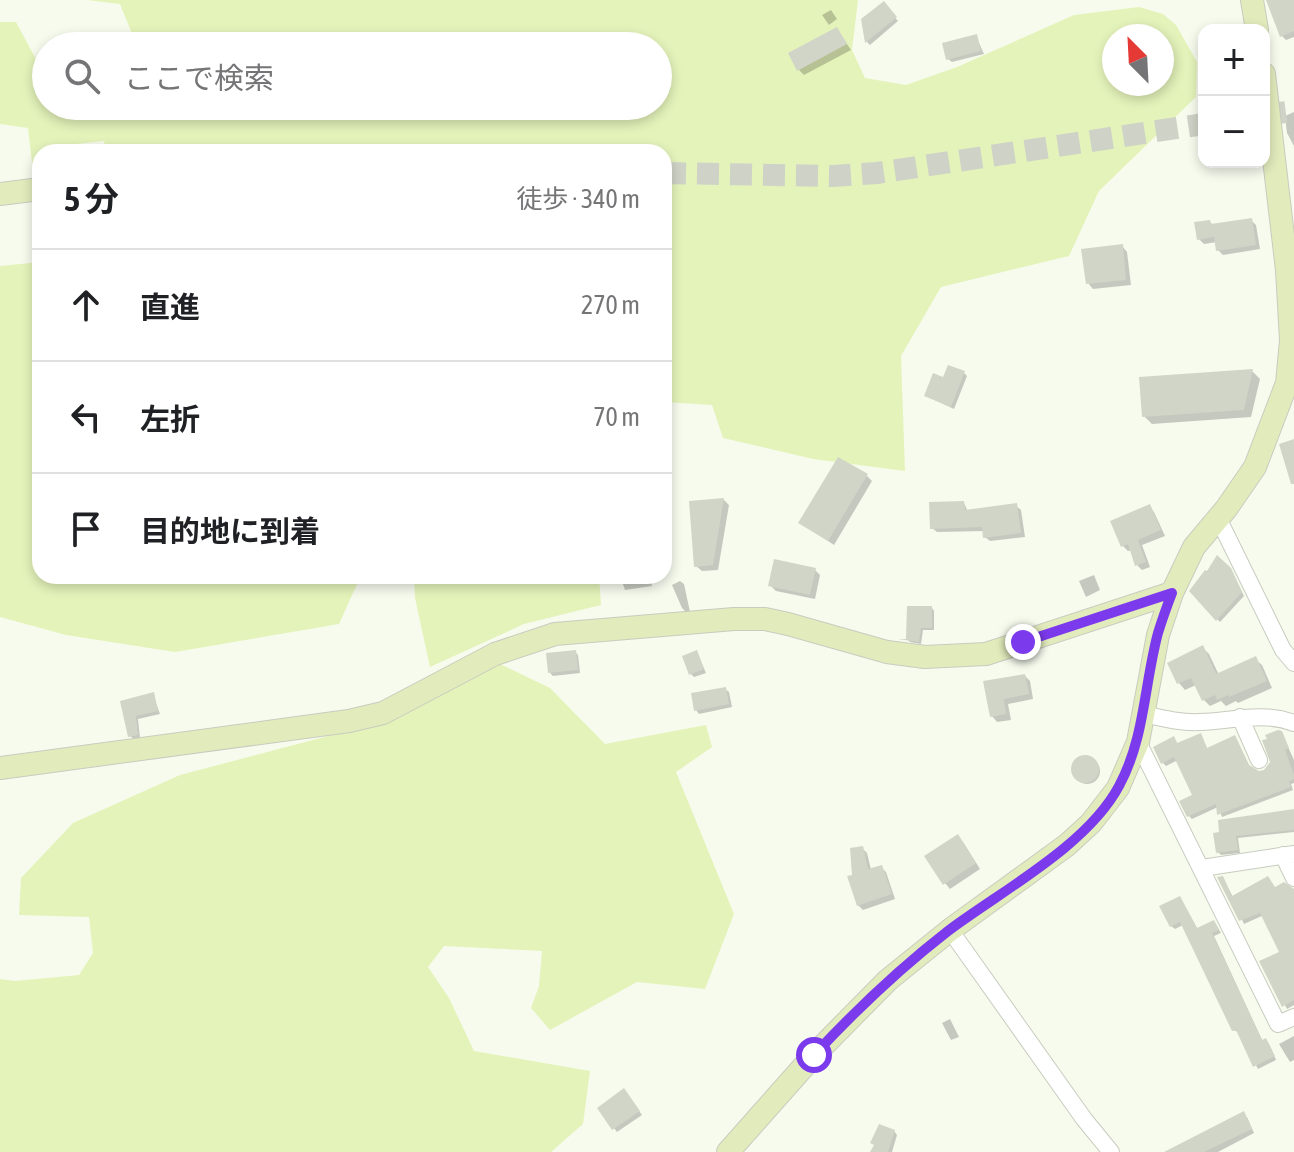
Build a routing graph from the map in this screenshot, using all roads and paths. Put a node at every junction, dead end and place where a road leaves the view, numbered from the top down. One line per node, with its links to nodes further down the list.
1 (1252, 0): 2 (street)
2 (1256, 24)
3 (1267, 96): 6 (street)
4 (32, 190): 5 (street)
5 (0, 194)
6 (1292, 318): 7 (street)
7 (1218, 518): 8 (street); 9 (street)
8 (1172, 593): 10 (street); 15 (street)
9 (1294, 663)
10 (1143, 714): 11 (street); 13 (street)
11 (1240, 717): 12 (street); 14 (street)
12 (1294, 723)
13 (1138, 742): 17 (street); 19 (street)
14 (1259, 760)
15 (0, 768)
16 (1288, 855): 17 (street); 18 (street)
17 (1202, 868): 20 (street)
18 (1294, 878)
19 (950, 930): 21 (street); 22 (street)
20 (1294, 1017)
21 (728, 1152)
22 (1111, 1152)

